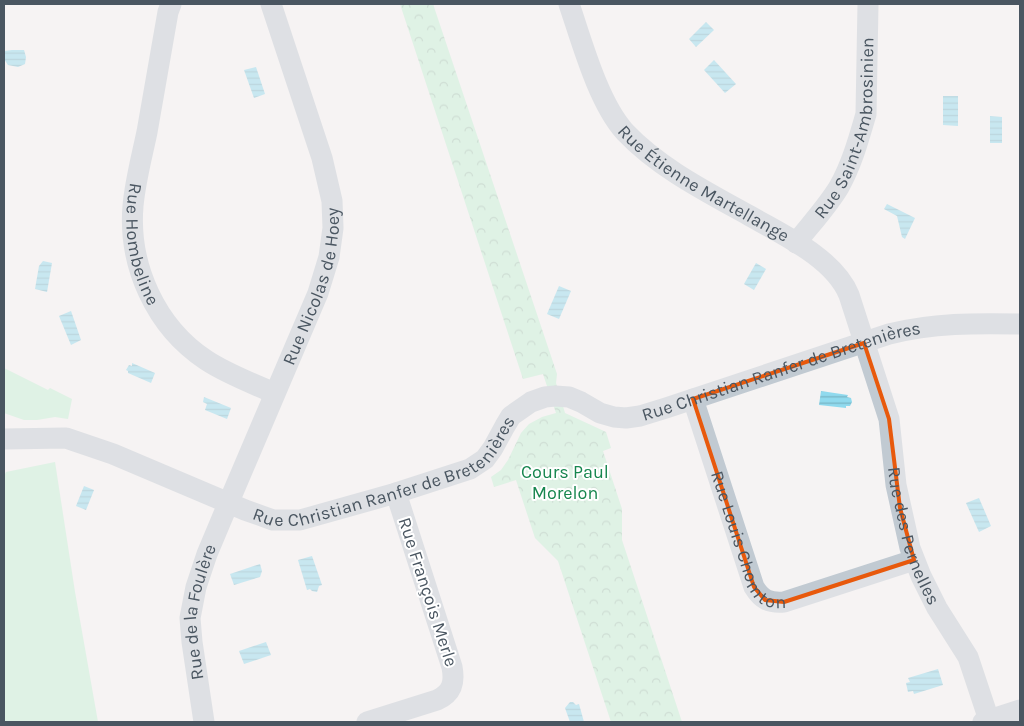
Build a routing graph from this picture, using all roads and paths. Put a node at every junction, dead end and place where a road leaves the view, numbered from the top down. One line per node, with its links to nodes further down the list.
1 (171, 4): 8 (street, Rue Hombeline)
2 (271, 4): 8 (street, Rue Nicolas de Hoey)
3 (569, 4): 5 (street, Rue Étienne Martellange)
4 (868, 4): 5 (street, Rue Saint-Ambrosinien)
5 (796, 243): 7 (street, Rue Étienne Martellange)
6 (1020, 324): 7 (street, Rue Christian Ranfer de Bretenières)
7 (864, 343): 9 (street, Rue Christian Ranfer de Bretenières); 13 (street, Rue des Pernelles)
8 (274, 393): 12 (street, Rue Nicolas de Hoey)
9 (693, 399): 11 (street, Rue Christian Ranfer de Bretenières); 13 (street, Rue Louis Chomton)
10 (4, 439): 12 (street, Rue Christian Ranfer de Bretenières)
11 (396, 493): 12 (street, Rue Christian Ranfer de Bretenières); 17 (street, Rue François Merle)
12 (228, 504): 16 (street, Rue de la Foulère)
13 (914, 560): 15 (street, Rue des Pernelles)
14 (1020, 710): 15 (street)
15 (986, 721)
16 (204, 722)
17 (367, 722)

